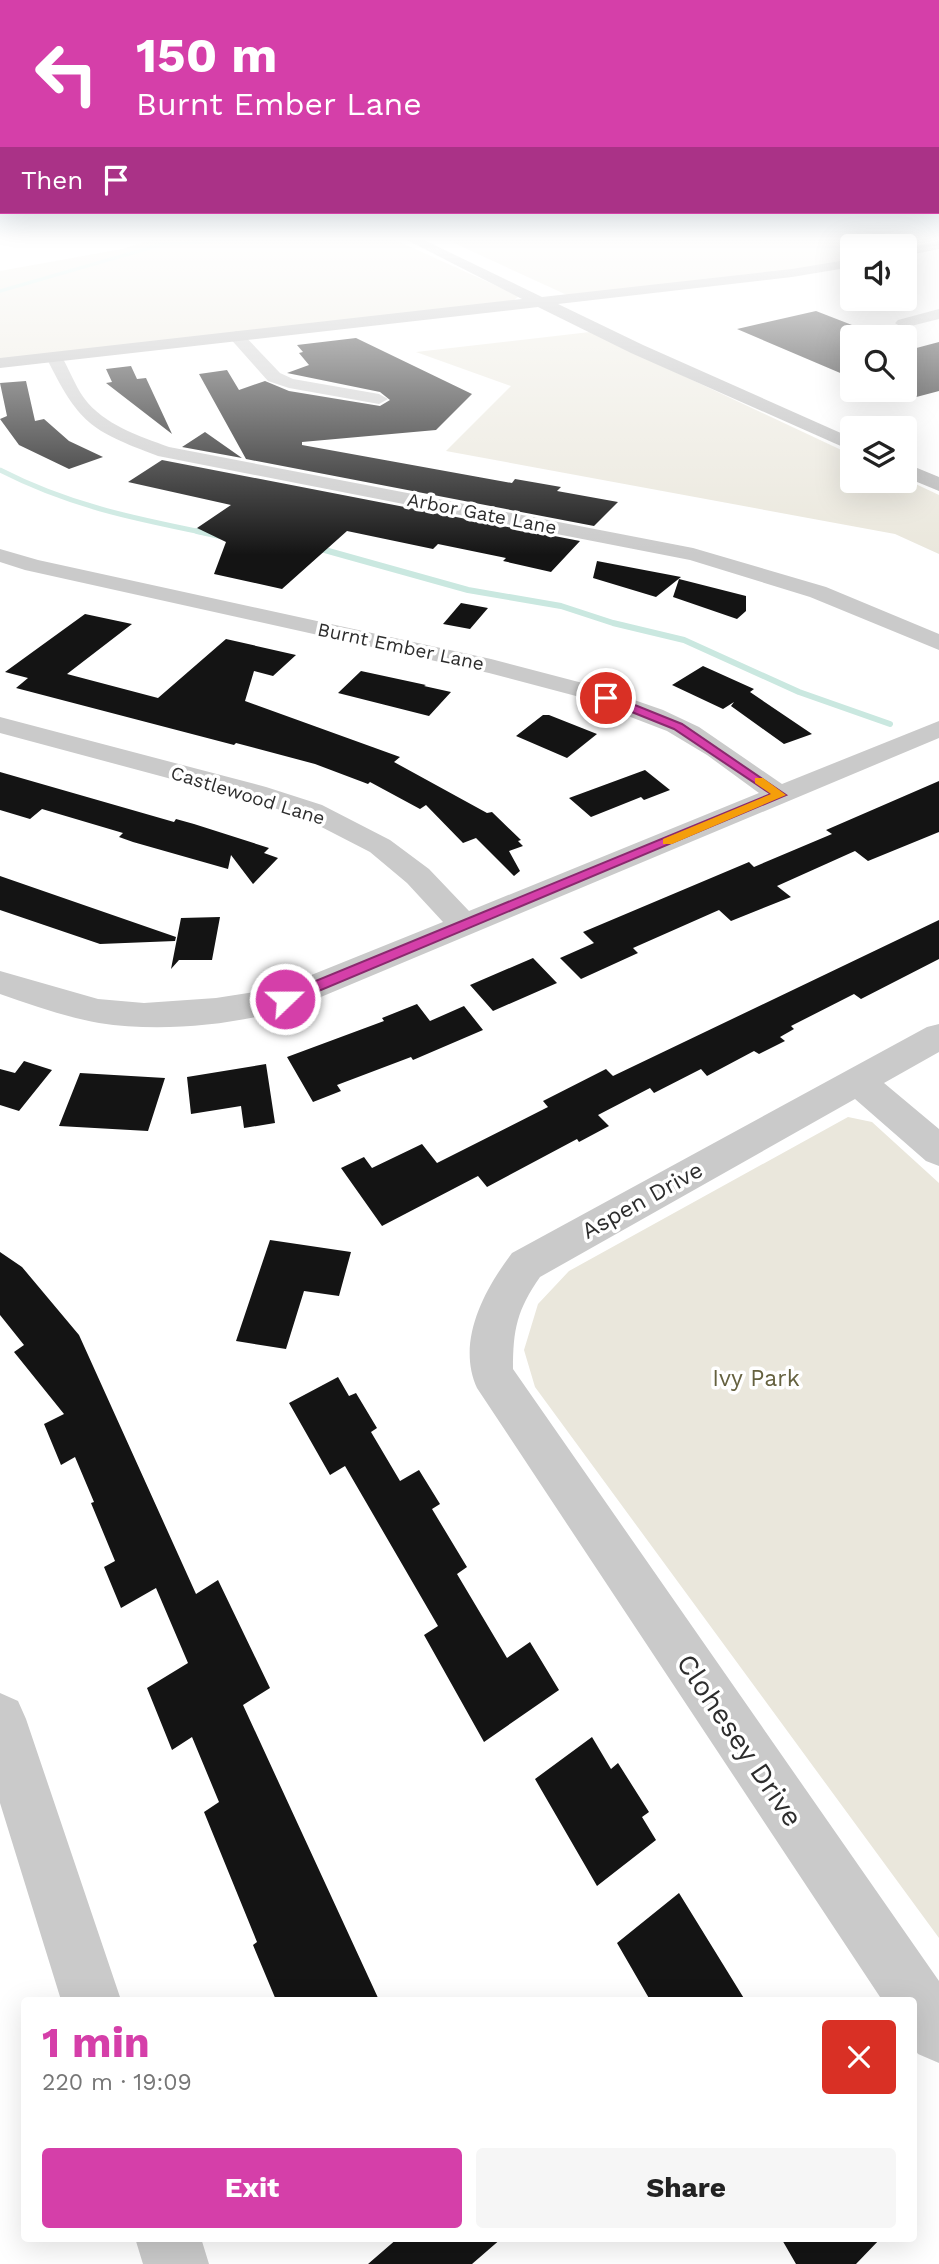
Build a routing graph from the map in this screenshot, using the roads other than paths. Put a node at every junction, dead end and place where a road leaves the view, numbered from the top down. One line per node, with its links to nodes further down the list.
1 (170, 344): 5 (main road)
2 (243, 344): 7 (street)
3 (627, 344): 9 (main road)
4 (662, 344): 8 (main road)
5 (54, 357): 6 (main road); 15 (street, Arbor Gate Lane)
6 (0, 363)
7 (379, 400)
8 (840, 423)
9 (840, 440)
10 (917, 456): 11 (main road)
11 (939, 466)
12 (917, 475): 13 (main road)
13 (939, 485)
14 (0, 555): 18 (street, Burnt Ember Lane)
15 (939, 643)
16 (0, 724): 19 (street, Castlewood Lane)
17 (939, 729): 18 (street)
18 (780, 795): 19 (street)
19 (464, 925): 20 (street)
20 (0, 982)
21 (939, 1036): 22 (street, Aspen Drive)
22 (858, 1081): 23 (street); 24 (street, Aspen Drive)
23 (939, 1151)
24 (541, 1447): 27 (street, Clohesey Drive)
25 (0, 1719): 26 (street)
26 (90, 1997)
27 (914, 1997)
28 (917, 2002): 29 (street, Clohesey Drive)
29 (939, 2034)
30 (169, 2242): 31 (street)
31 (176, 2264)

